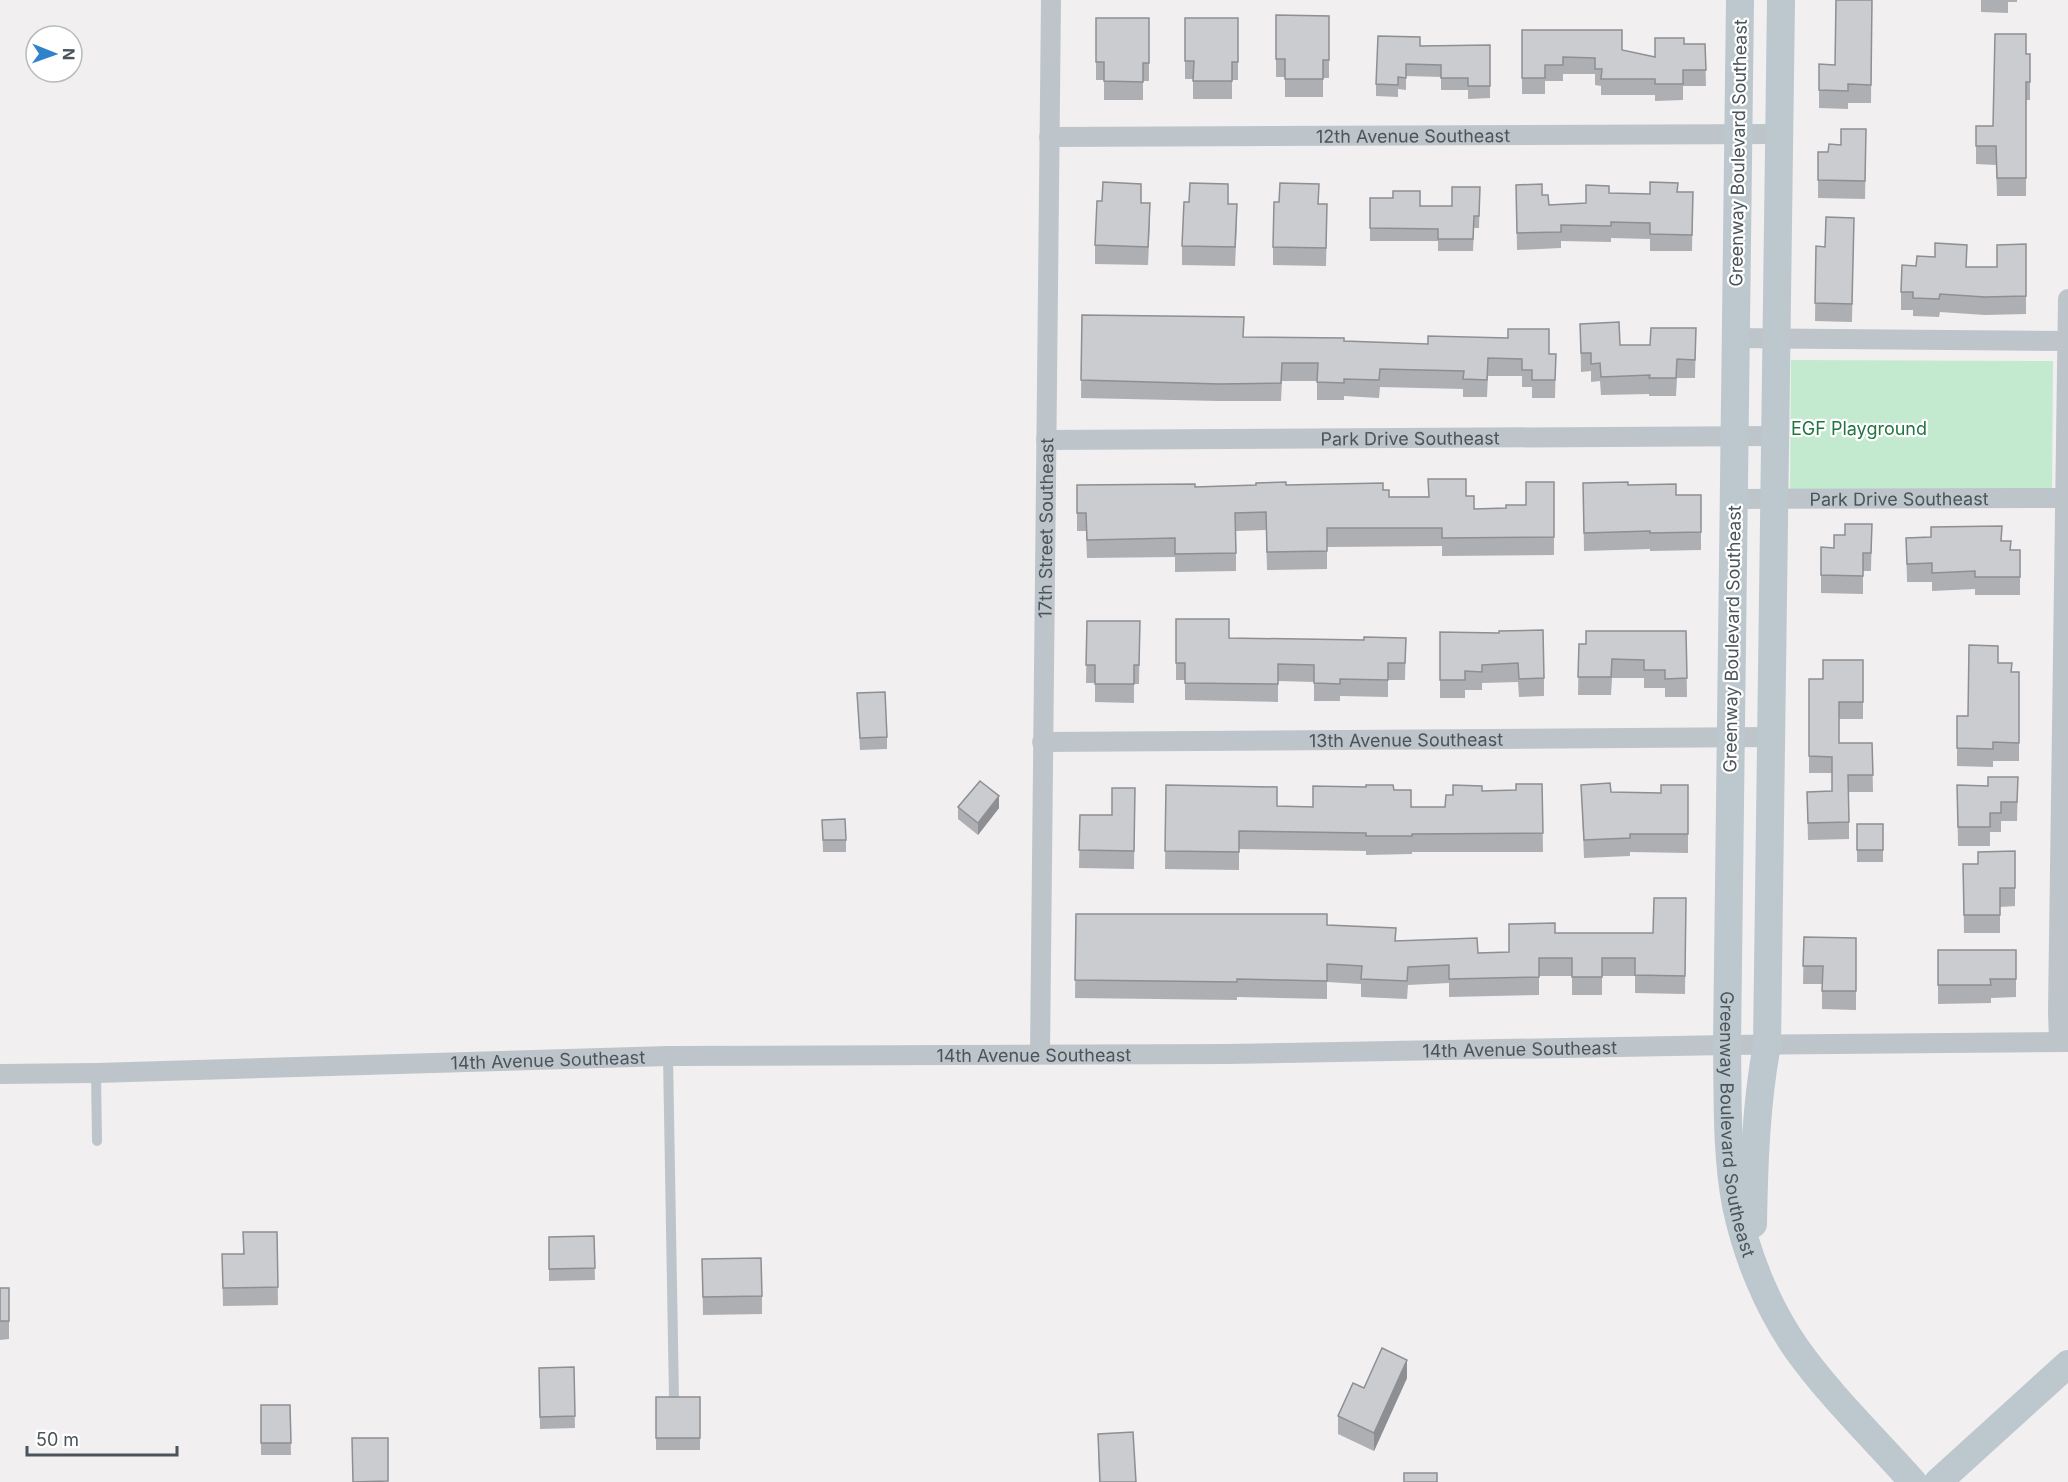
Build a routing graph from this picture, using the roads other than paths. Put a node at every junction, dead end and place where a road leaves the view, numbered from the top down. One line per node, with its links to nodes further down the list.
1 (1051, 0): 6 (street, 17th Street Southeast)
2 (1740, 0): 4 (street, Greenway Boulevard Southeast)
3 (1781, 0): 5 (street, Greenway Boulevard Southeast)
4 (1738, 134): 5 (street, 12th Avenue Southeast); 6 (street, 12th Avenue Southeast); 8 (street, Greenway Boulevard Southeast)
5 (1779, 134): 9 (street, Greenway Boulevard Southeast)
6 (1049, 137): 13 (street, 17th Street Southeast)
7 (2068, 299): 10 (street)
8 (1736, 338): 9 (street); 12 (street, Greenway Boulevard Southeast)
9 (1776, 339): 10 (street); 11 (street, Greenway Boulevard Southeast)
10 (2067, 341): 14 (street)
11 (1775, 436): 12 (street, Park Drive Southeast); 16 (street, Greenway Boulevard Southeast)
12 (1734, 437): 13 (street, Park Drive Southeast); 15 (street, Greenway Boulevard Southeast)
13 (1046, 440): 20 (street, 17th Street Southeast)
14 (2065, 498): 16 (street, Park Drive Southeast); 17 (street)
15 (1734, 499): 16 (street, Park Drive Southeast); 18 (street, Greenway Boulevard Southeast)
16 (1774, 499): 19 (street, Greenway Boulevard Southeast)
17 (2066, 588): 21 (street)
18 (1731, 737): 19 (street, 13th Avenue Southeast); 20 (street, 13th Avenue Southeast); 22 (street, Greenway Boulevard Southeast)
19 (1771, 737): 23 (street, Greenway Boulevard Southeast)
20 (1042, 742): 24 (street, 17th Street Southeast)
21 (2063, 1041): 23 (street, 14th Avenue Southeast)
22 (1727, 1045): 23 (street, 14th Avenue Southeast); 24 (street, 14th Avenue Southeast); 29 (street, Greenway Boulevard Southeast)
23 (1767, 1045): 29 (street, Greenway Boulevard Southeast)
24 (1040, 1054): 25 (street, 14th Avenue Southeast)
25 (668, 1056): 26 (street, 14th Avenue Southeast); 31 (lane)
26 (96, 1073): 27 (street, 14th Avenue Southeast); 28 (lane)
27 (0, 1074)
28 (98, 1141)
29 (1758, 1274): 32 (street, Greenway Boulevard Southeast)
30 (2068, 1364): 33 (street)
31 (674, 1400)
32 (1913, 1482)
33 (1938, 1482)

